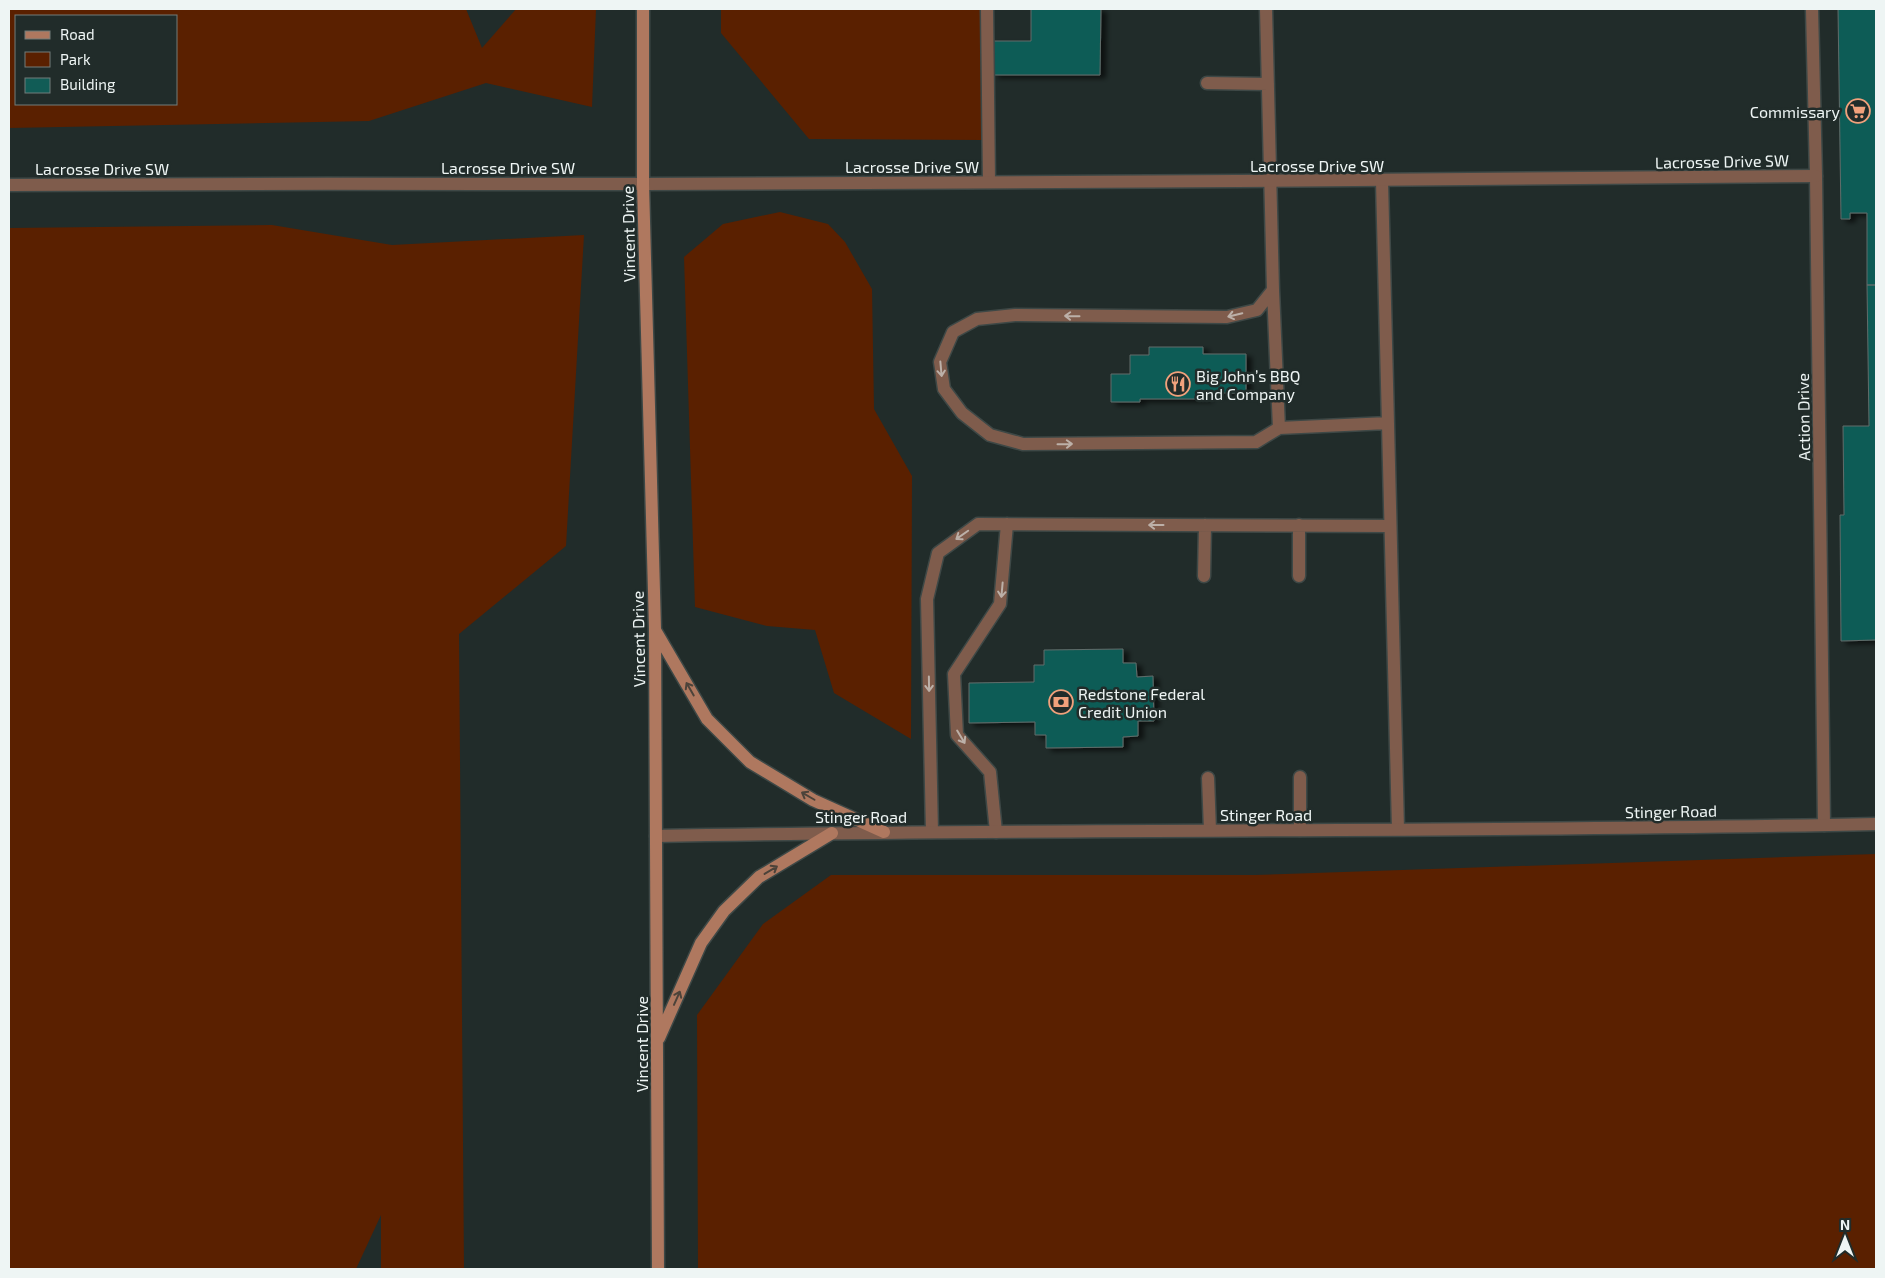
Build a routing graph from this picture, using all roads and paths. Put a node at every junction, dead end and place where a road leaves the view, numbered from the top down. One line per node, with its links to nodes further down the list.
1 (643, 9): 11 (street, Vincent Drive)
2 (988, 9): 10 (street)
3 (1266, 9): 6 (street)
4 (1812, 9): 7 (street, Action Drive)
5 (1207, 83): 6 (street)
6 (1268, 84): 8 (street)
7 (1816, 176): 9 (street, Lacrosse Drive SW); 26 (street, Action Drive)
8 (1270, 181): 9 (street, Lacrosse Drive SW); 10 (street, Lacrosse Drive SW); 13 (street)
9 (1382, 181): 14 (street)
10 (989, 182): 11 (street, Lacrosse Drive SW)
11 (643, 184): 12 (street, Lacrosse Drive SW); 22 (street, Vincent Drive)
12 (9, 185)
13 (1272, 290): 15 (street); 15 (street, one-way to 15)
14 (1388, 423): 15 (street); 19 (street)
15 (1279, 428)
16 (1007, 524): 17 (street, one-way to 16); 32 (street, one-way to 32); 33 (street, one-way to 33)
17 (1205, 525): 18 (street); 20 (street)
18 (1299, 525): 19 (street); 21 (street)
19 (1390, 526): 29 (street)
20 (1204, 576)
21 (1299, 576)
22 (655, 629): 31 (street, one-way to 22); 34 (street, Vincent Drive)
23 (1300, 777): 28 (street)
24 (1208, 778): 27 (street)
25 (1876, 824): 26 (street, Stinger Road)
26 (1824, 825): 29 (street, Stinger Road)
27 (1210, 830): 28 (street, Stinger Road); 33 (street, Stinger Road)
28 (1300, 830): 29 (street, Stinger Road)
29 (1398, 830)
30 (832, 832): 31 (street, Stinger Road); 34 (street, Stinger Road); 35 (street, one-way to 30)
31 (884, 832): 32 (street, Stinger Road)
32 (932, 832): 33 (street, Stinger Road)
33 (996, 832)
34 (656, 836): 35 (street, Vincent Drive)
35 (657, 1043): 36 (street, Vincent Drive)
36 (658, 1269)

